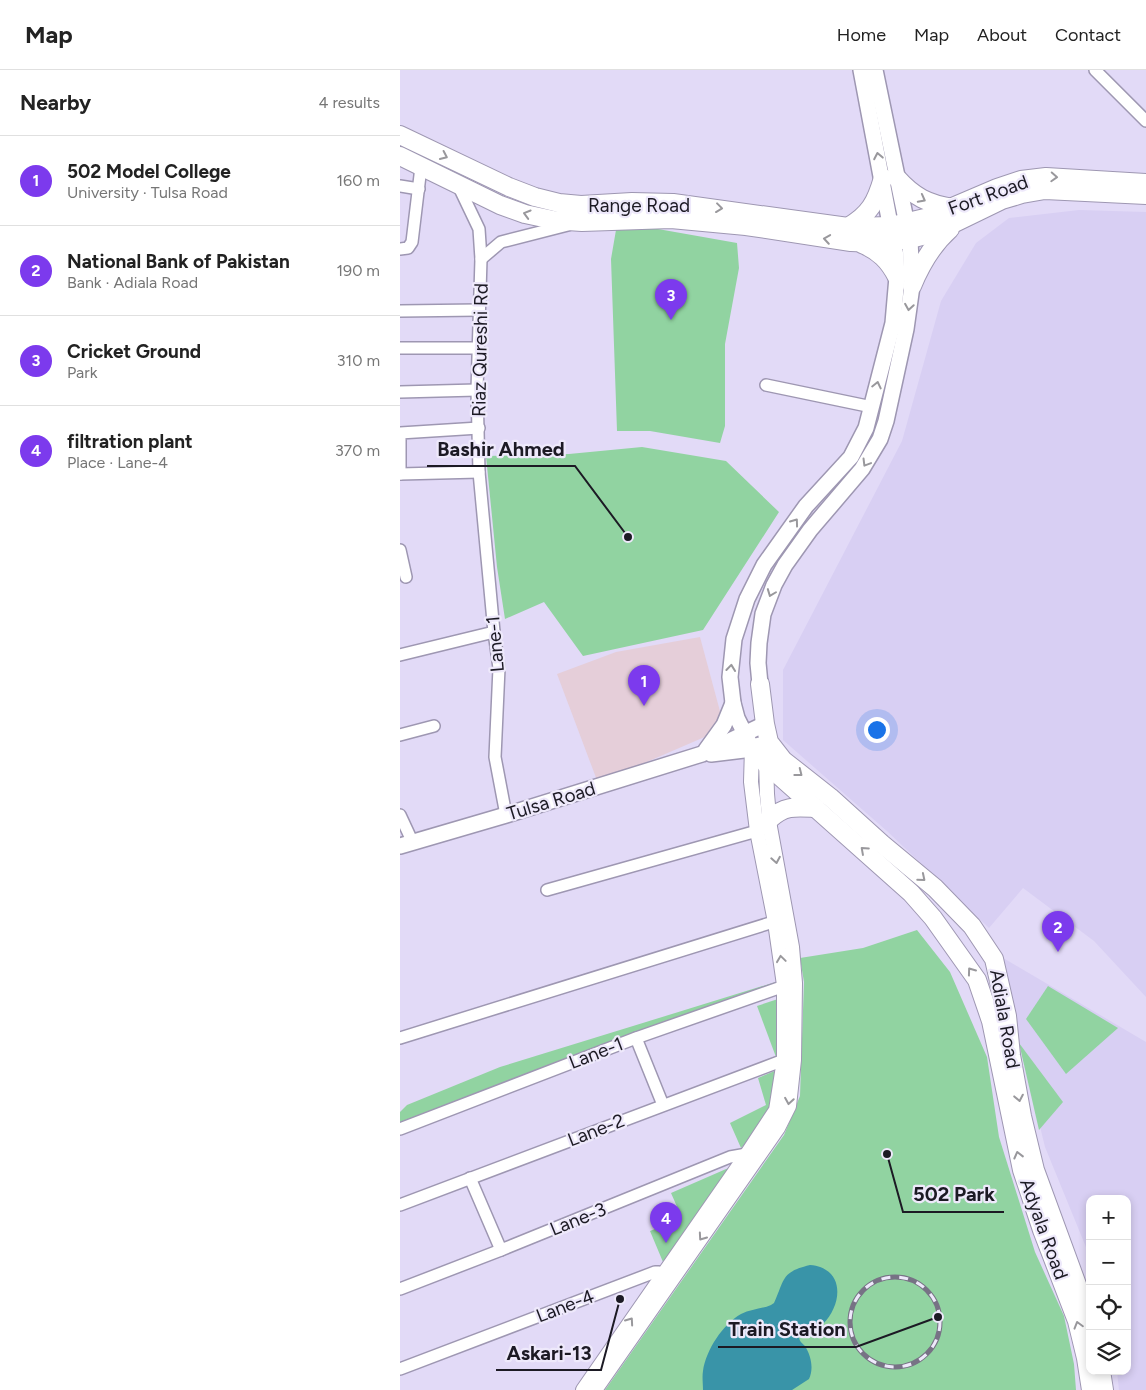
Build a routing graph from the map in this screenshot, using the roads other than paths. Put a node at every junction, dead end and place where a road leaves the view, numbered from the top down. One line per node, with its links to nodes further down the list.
1 (861, 70): 8 (main road, one-way to 1)
2 (875, 70): 8 (main road)
3 (1095, 70): 4 (street)
4 (1146, 121)
5 (400, 135): 17 (main road, Range Road, one-way to 17)
6 (400, 156): 7 (main road)
7 (421, 167): 9 (main road); 12 (street)
8 (890, 178): 14 (main road, one-way to 14); 16 (main road); 17 (main road)
9 (458, 183): 15 (main road, one-way to 9); 19 (street)
10 (1146, 183): 14 (main road, Fort Road, one-way to 10)
11 (400, 186): 12 (street)
12 (419, 190): 18 (street)
13 (1146, 196): 14 (main road, Fort Road)
14 (956, 215): 16 (main road, Fort Road); 20 (main road)
15 (582, 222): 17 (main road, one-way to 15); 19 (street, Riaz Qureshi Rd)
16 (901, 232): 17 (main road, Range Road); 20 (main road)
17 (850, 235): 20 (main road)
18 (400, 249)
19 (481, 259): 22 (street, Riaz Qureshi Rd)
20 (905, 282): 28 (main road, one-way to 20); 36 (main road, one-way to 36)
21 (400, 310): 22 (street)
22 (479, 310): 24 (street, Riaz Qureshi Rd)
23 (400, 348): 24 (street)
24 (478, 348): 26 (street, Riaz Qureshi Rd)
25 (766, 385): 28 (street)
26 (477, 390): 27 (street); 29 (street, Riaz Qureshi Rd)
27 (400, 392)
28 (872, 407): 37 (main road, one-way to 28)
29 (478, 428): 30 (street, Riaz Qureshi Rd); 31 (street)
30 (479, 472): 31 (street); 34 (street, Lane-1)
31 (400, 474)
32 (400, 550): 33 (street)
33 (406, 577)
34 (494, 632): 35 (street); 47 (street, Lane-1)
35 (400, 654)
36 (760, 684): 38 (main road, Adiala Road)
37 (733, 703): 41 (main road); 43 (main road)
38 (765, 724): 41 (main road, Tulsa Road); 42 (main road, Adiala Road)
39 (434, 726): 40 (street)
40 (400, 735)
41 (748, 741): 42 (main road, Tulsa Road); 43 (main road, Tulsa Road); 44 (main road, Adiala Road); 48 (street)
42 (769, 742): 44 (street); 65 (main road, Adiala Road, one-way to 65)
43 (702, 754): 47 (main road, Tulsa Road)
44 (766, 764): 45 (main road, Adiala Road); 48 (street)
45 (816, 808): 48 (main road); 56 (main road, Adiala Road, one-way to 45)
46 (400, 815): 49 (street)
47 (506, 815): 49 (main road, Tulsa Road)
48 (766, 826): 50 (street); 51 (street)
49 (406, 844)
50 (547, 890)
51 (781, 920): 52 (street); 53 (street)
52 (789, 984): 54 (street, Lane-1); 55 (street)
53 (400, 1038)
54 (636, 1038): 57 (street); 58 (street, Lane-1)
55 (789, 1060): 57 (street, Lane-2); 59 (street)
56 (1000, 1067): 70 (main road, Adyala Road, one-way to 56)
57 (663, 1105): 60 (street, Lane-2)
58 (400, 1129)
59 (752, 1157): 62 (street, Lane-3); 63 (street)
60 (470, 1178): 61 (street, Lane-2); 62 (street)
61 (401, 1200)
62 (501, 1250): 64 (street, Lane-3)
63 (669, 1276): 66 (street, Lane-4); 68 (street, one-way to 63); 69 (street)
64 (400, 1289)
65 (1086, 1309)
66 (400, 1368)
67 (1102, 1375): 71 (main road)
68 (583, 1390)
69 (595, 1390)
70 (1091, 1390)
71 (1104, 1390)

